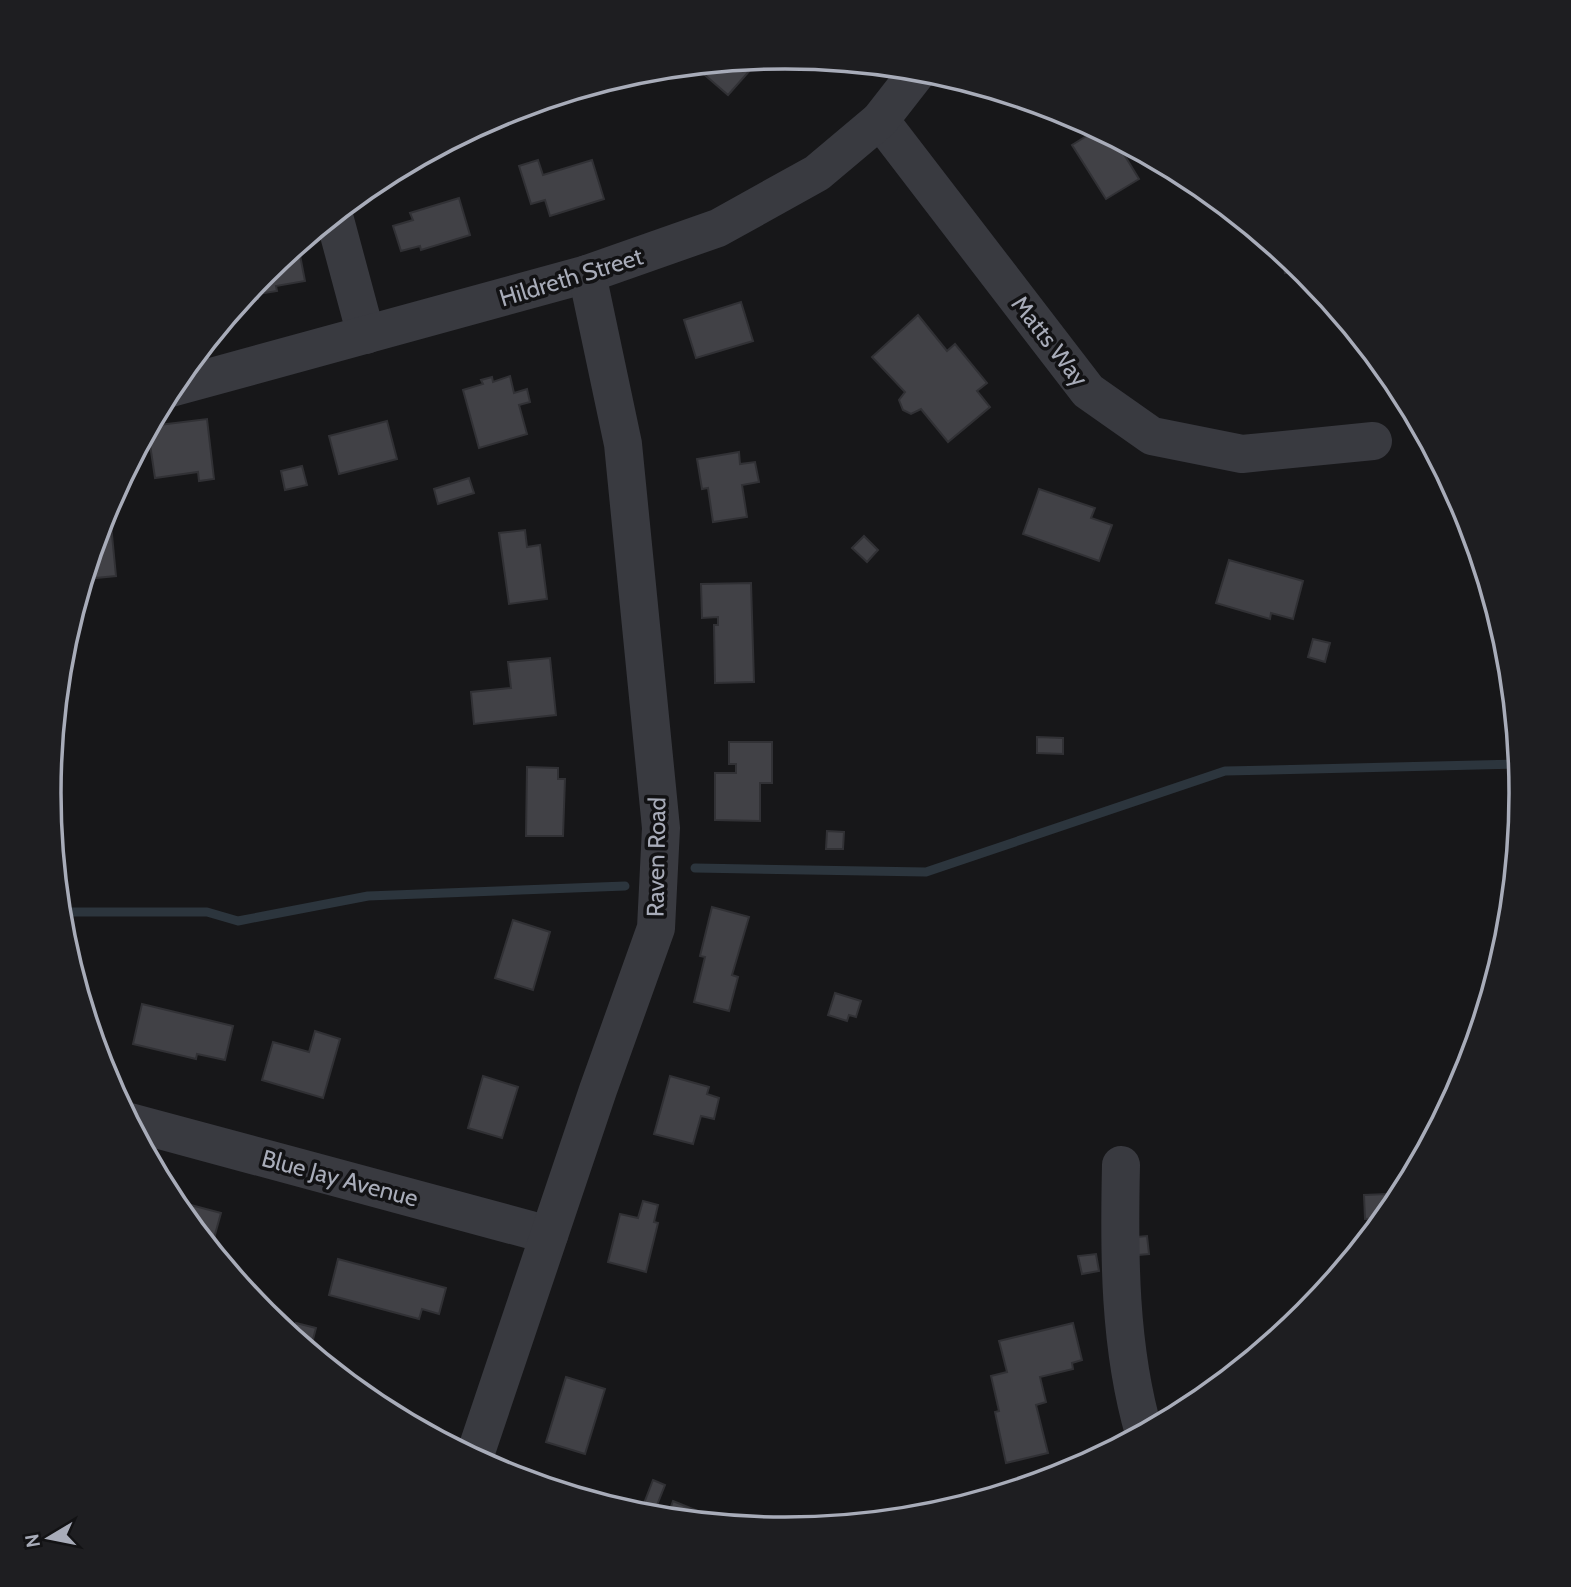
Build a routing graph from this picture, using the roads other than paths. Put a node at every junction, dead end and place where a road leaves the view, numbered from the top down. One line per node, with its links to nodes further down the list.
1 (911, 80): 2 (street, Hildreth Street)
2 (880, 120): 4 (street, Hildreth Street); 7 (street, Matts Way)
3 (337, 226): 5 (street)
4 (587, 274): 5 (street, Hildreth Street); 10 (street, Raven Road)
5 (366, 335): 6 (street, Hildreth Street)
6 (189, 383)
7 (1373, 441)
8 (142, 1125): 10 (street, Blue Jay Avenue)
9 (1122, 1165): 11 (street)
10 (549, 1235): 12 (street, Raven Road)
11 (1142, 1424)
12 (477, 1449)

